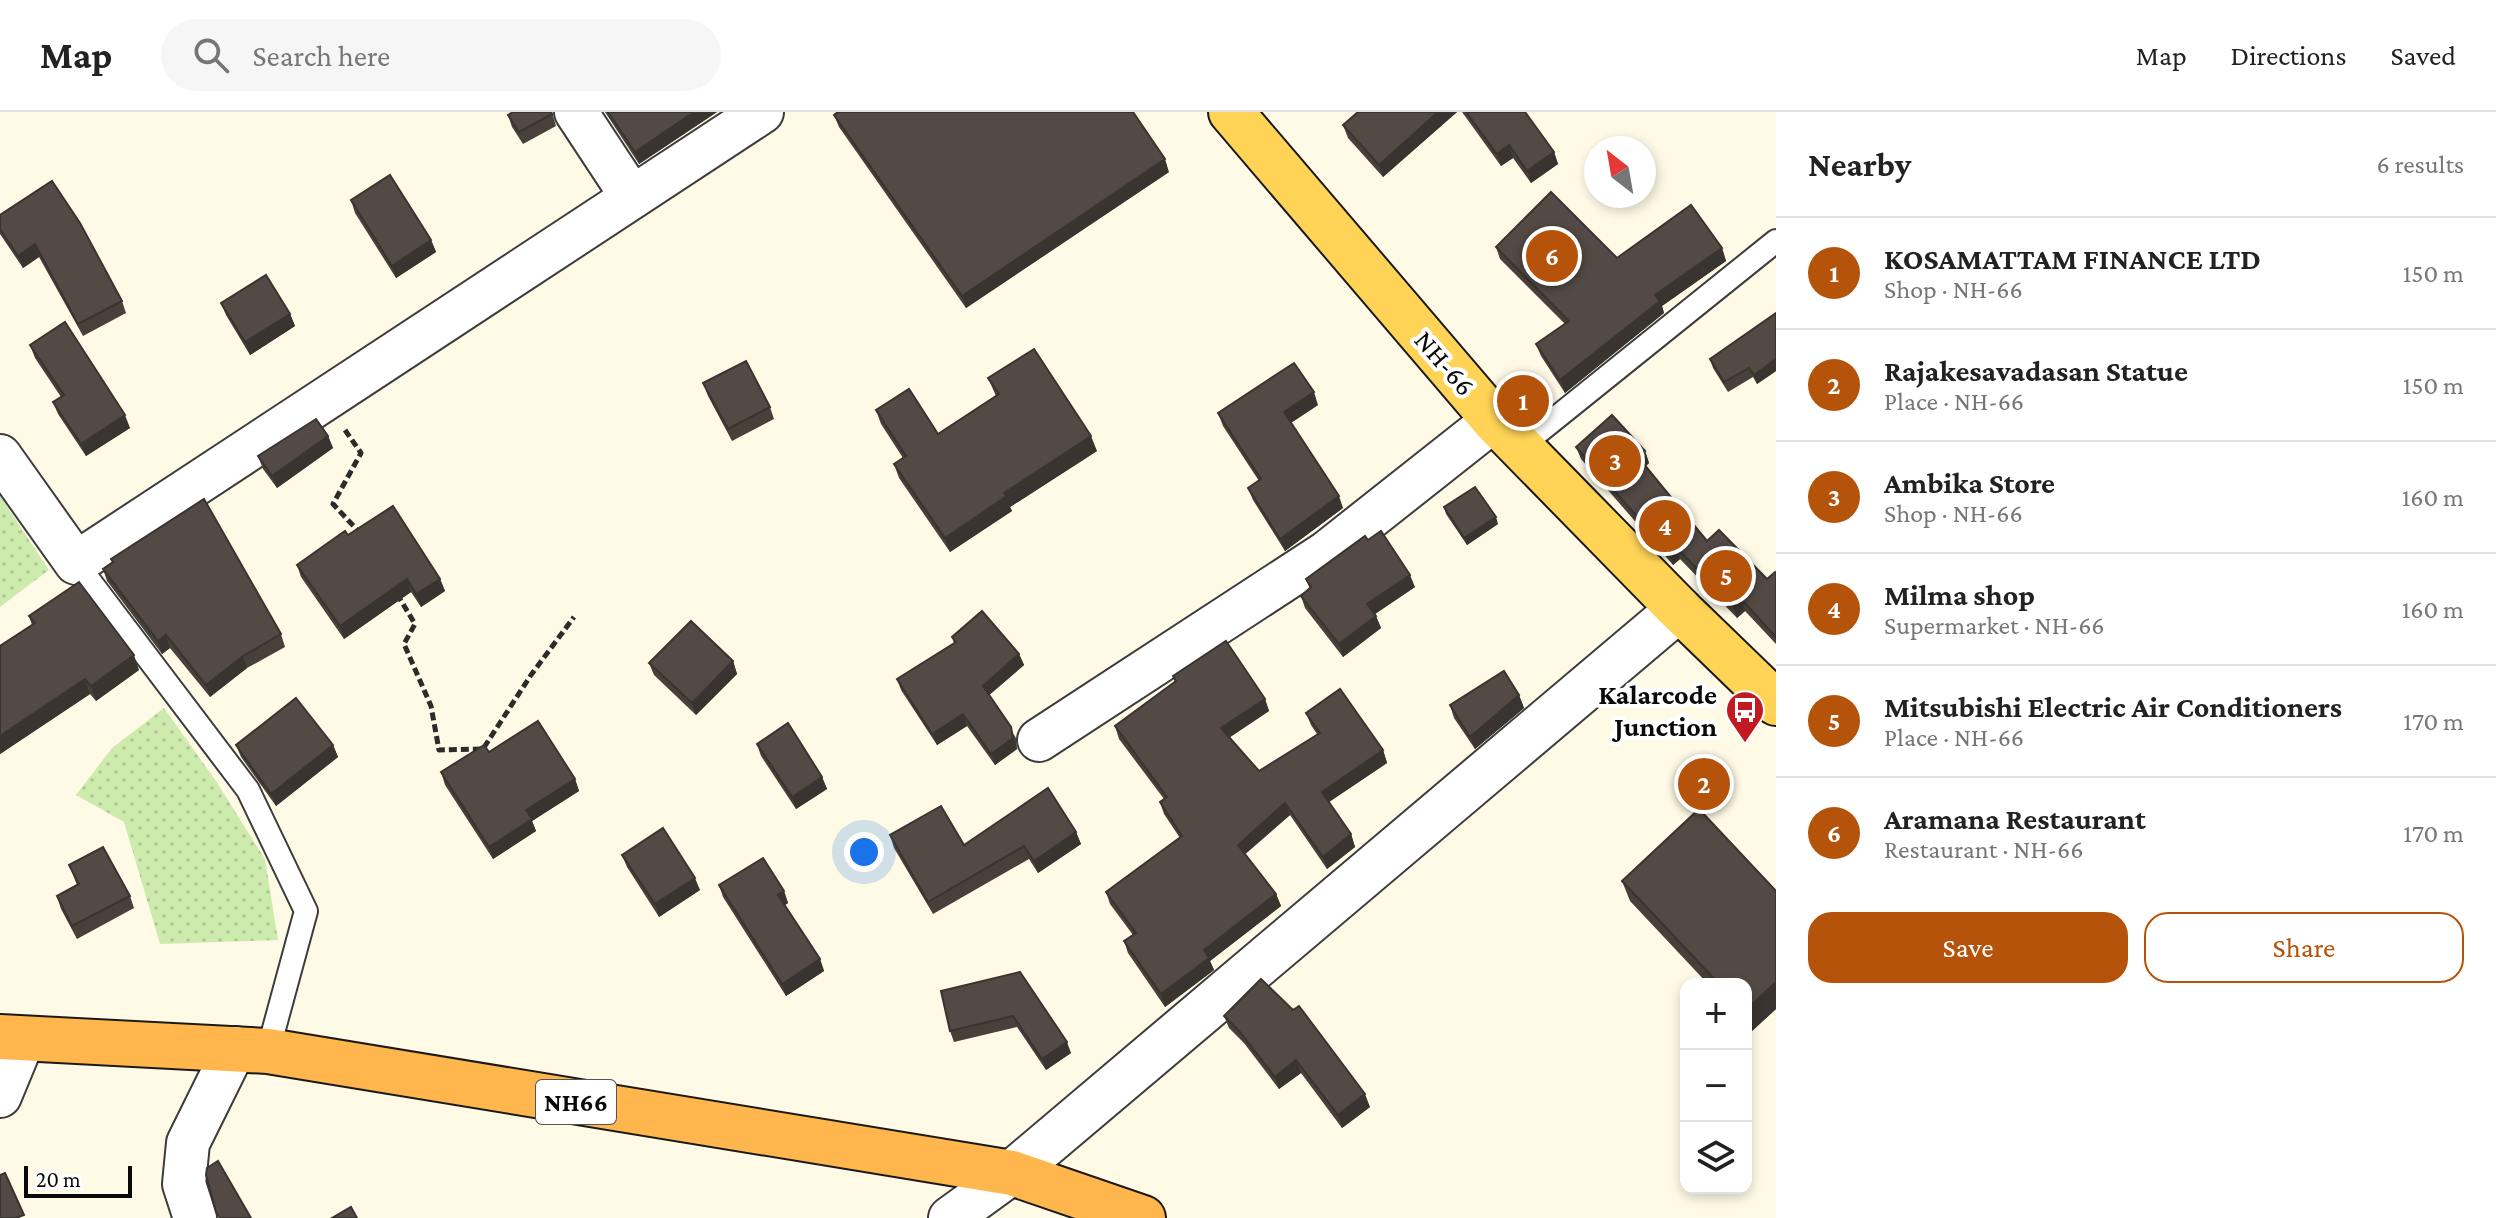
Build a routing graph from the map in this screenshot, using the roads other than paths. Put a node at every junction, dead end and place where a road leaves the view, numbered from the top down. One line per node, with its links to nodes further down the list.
1 (576, 112): 4 (street)
2 (762, 112): 4 (street)
3 (1231, 112): 6 (main road, NH-66)
4 (632, 197): 8 (street)
5 (1776, 241): 6 (lane)
6 (1508, 433): 9 (main road, NH-66); 11 (street)
7 (0, 456): 8 (street)
8 (76, 563): 13 (lane)
9 (1679, 609): 10 (main road, NH-66); 15 (street)
10 (1776, 703)
11 (1039, 740)
12 (12, 1038): 13 (highway, NH66); 14 (street)
13 (251, 1050): 15 (highway, NH66); 16 (street)
14 (0, 1096)
15 (1012, 1173): 17 (street); 18 (highway, NH66)
16 (195, 1218)
17 (950, 1218)
18 (1143, 1218)

